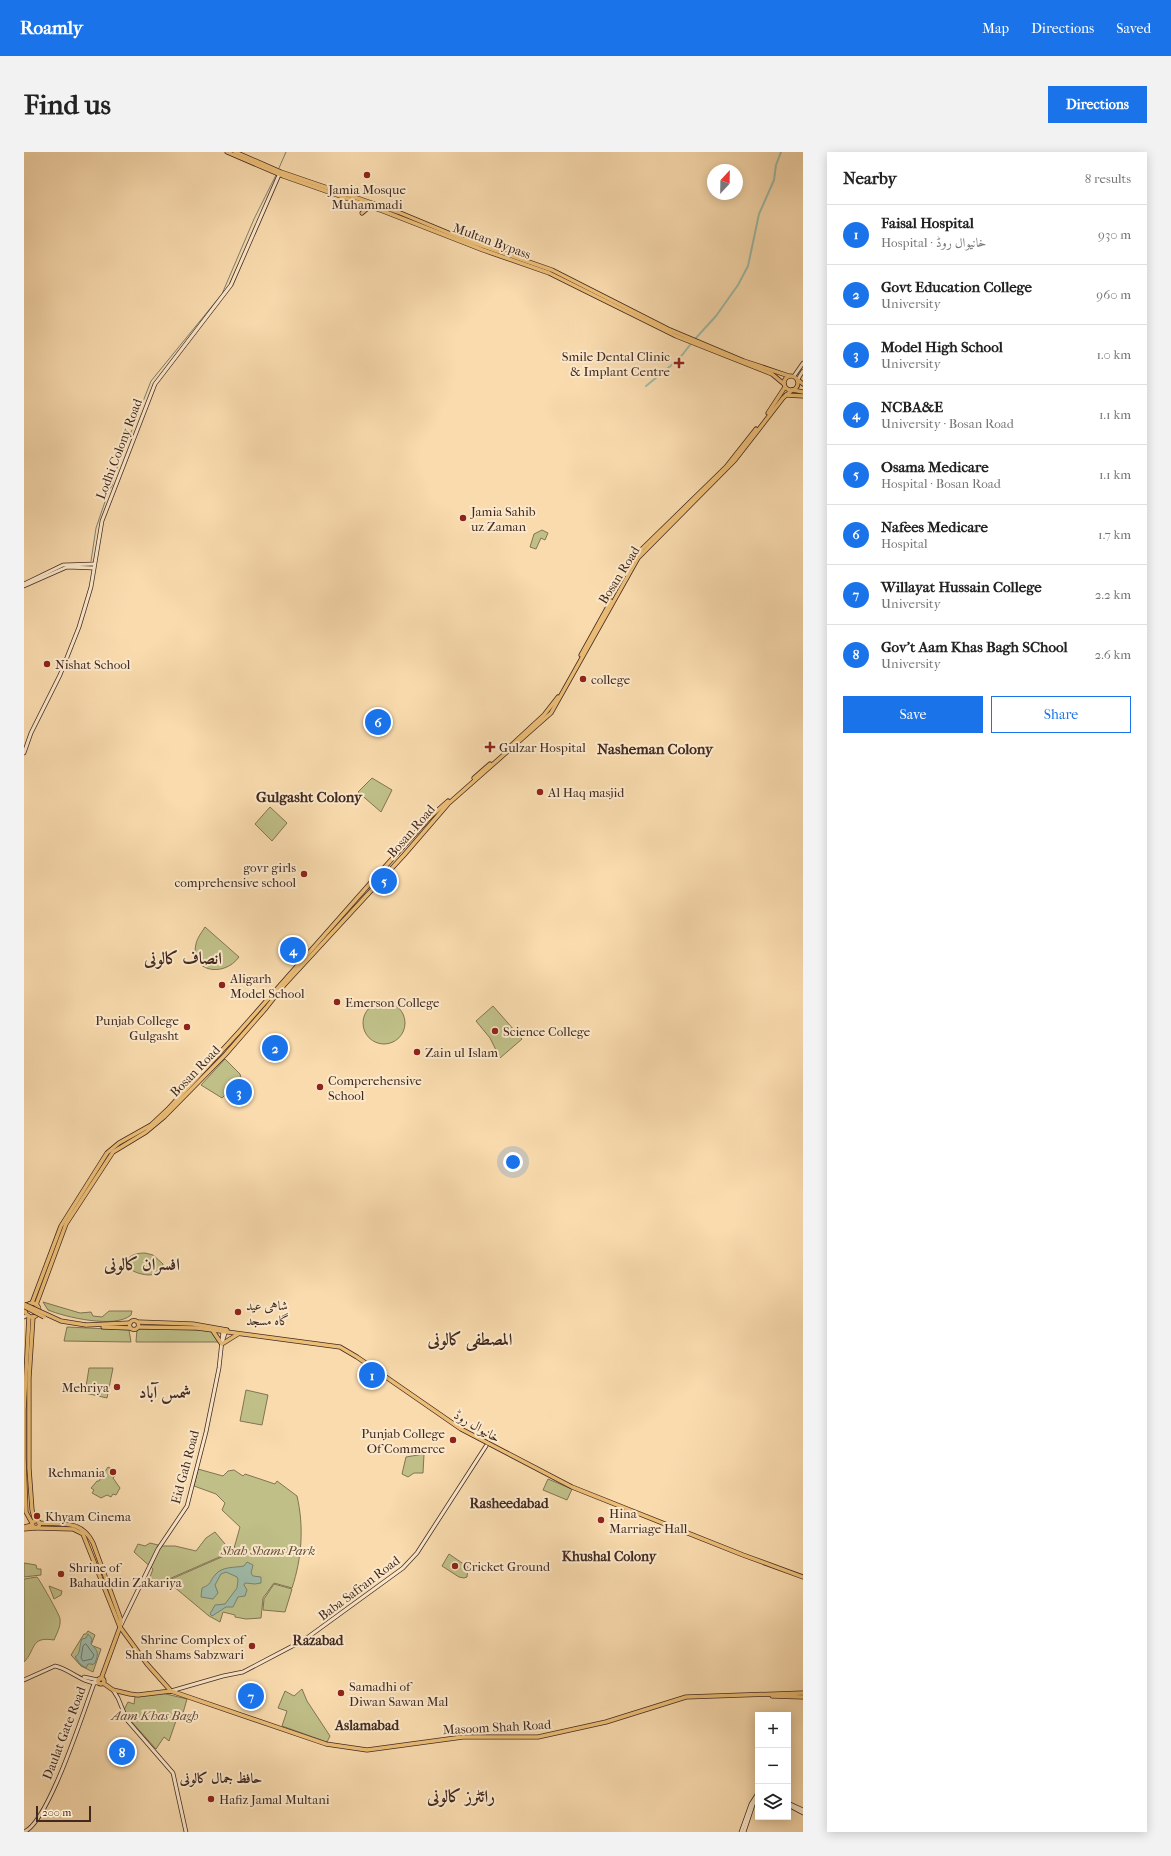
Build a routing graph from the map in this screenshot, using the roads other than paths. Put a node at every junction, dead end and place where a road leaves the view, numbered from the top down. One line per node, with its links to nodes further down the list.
1 (227, 152): 3 (main road, Multan Bypass)
2 (235, 152): 6 (main road, Multan Bypass)
3 (279, 174): 4 (main road, Multan Bypass); 19 (main road, Lodhi Colony Road)
4 (360, 203): 5 (main road, Multan Bypass); 5 (main road)
5 (370, 206): 6 (main road, Multan Bypass)
6 (744, 362): 9 (main road); 13 (main road)
7 (803, 363): 10 (main road)
8 (803, 371): 11 (main road)
9 (788, 376): 10 (main road); 13 (main road)
10 (794, 376): 11 (main road)
11 (798, 380): 12 (main road); 14 (main road)
12 (803, 384)
13 (784, 386): 14 (main road); 18 (main road, Bosan Road)
14 (792, 390): 15 (main road); 16 (main road, Bosan Road)
15 (803, 392)
16 (785, 395): 17 (main road); 18 (main road, Bosan Road)
17 (803, 396)
18 (646, 548): 22 (main road, Bosan Road); 23 (main road, Bosan Road)
19 (93, 566): 20 (main road); 21 (main road, Lodhi Colony Road)
20 (24, 585)
21 (24, 753)
22 (374, 879): 23 (main road); 24 (main road, Bosan Road)
23 (378, 882): 24 (main road, Bosan Road)
24 (351, 909): 25 (main road, Bosan Road); 26 (main road, Bosan Road)
25 (246, 1024): 26 (main road); 27 (main road, Bosan Road)
26 (250, 1027): 27 (main road, Bosan Road)
27 (34, 1304): 29 (main road); 29 (main road)
28 (24, 1305): 33 (main road, bridge)
29 (28, 1316): 41 (main road); 41 (main road)
30 (130, 1322): 31 (main road); 33 (main road); 35 (main road)
31 (139, 1322): 32 (main road); 34 (main road)
32 (160, 1325): 34 (main road, خانیوال روڈ); 36 (main road, خانیوال روڈ); 37 (main road)
33 (86, 1326): 35 (main road, خانیوال روڈ)
34 (139, 1327): 35 (main road, خانیوال روڈ)
35 (130, 1328)
36 (211, 1330): 37 (main road, خانیوال روڈ); 39 (main road)
37 (224, 1331): 38 (main road, خانیوال روڈ); 39 (main road, Eid Gah Road); 43 (main road, خانیوال روڈ)
38 (239, 1334): 39 (main road); 43 (main road, خانیوال روڈ)
39 (222, 1344): 44 (main road, Eid Gah Road)
40 (486, 1446): 48 (main road, Baba Safran Road)
41 (34, 1525): 42 (main road); 44 (main road); 44 (main road)
42 (24, 1528)
43 (803, 1576)
44 (120, 1627): 46 (main road); 48 (main road)
45 (24, 1680): 46 (main road)
46 (98, 1681): 47 (main road); 55 (main road, Daulat Gate Road)
47 (113, 1690): 48 (main road, Masoom Shah Road); 56 (main road)
48 (171, 1691): 50 (main road, Masoom Shah Road)
49 (803, 1693): 50 (main road, Masoom Shah Road)
50 (769, 1695): 51 (main road, Masoom Shah Road)
51 (803, 1697)
52 (754, 1800): 57 (main road); 58 (main road)
53 (791, 1805): 54 (main road)
54 (803, 1811)
55 (24, 1832)
56 (186, 1832)
57 (741, 1832)
58 (744, 1832)

